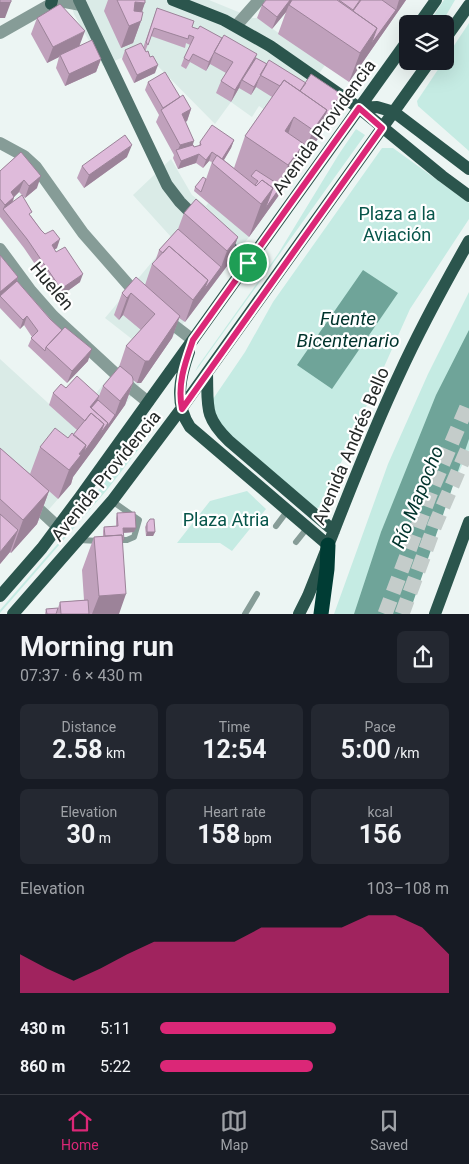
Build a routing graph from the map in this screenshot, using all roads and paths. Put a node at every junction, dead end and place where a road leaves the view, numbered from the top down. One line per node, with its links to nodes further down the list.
1 (173, 0): 8 (main road)
2 (259, 0): 8 (street)
3 (436, 0): 7 (main road)
4 (52, 2): 5 (street); 10 (street)
5 (80, 2): 21 (street)
6 (469, 5): 9 (main road)
7 (425, 15)
8 (236, 26): 13 (main road)
9 (454, 26)
10 (0, 33)
11 (399, 52): 13 (main road, Avenida Providencia)
12 (424, 70): 14 (main road, Avenida Providencia)
13 (359, 108): 14 (main road); 15 (main road); 21 (main road, Avenida Providencia)
14 (394, 112): 15 (main road, Avenida Providencia); 17 (main road)
15 (382, 128): 18 (main road); 23 (main road, Avenida Providencia)
16 (2, 148): 22 (street)
17 (469, 169)
18 (469, 196)
19 (469, 241): 33 (main road, Avenida Andrés Bello)
20 (0, 249): 24 (street, Huelén)
21 (248, 263): 22 (main road, Avenida Providencia)
22 (193, 340): 24 (main road, Avenida Providencia); 25 (main road)
23 (207, 374): 25 (main road, Avenida Providencia); 33 (main road)
24 (148, 402): 31 (main road, Avenida Providencia)
25 (182, 409): 27 (main road, Avenida Providencia); 28 (main road)
26 (20, 492): 31 (street)
27 (112, 501): 34 (main road, Avenida Providencia); 34 (lane)
28 (288, 510): 30 (lane); 32 (main road)
29 (469, 522): 42 (main road)
30 (276, 526)
31 (58, 527): 37 (main road, Avenida Providencia)
32 (308, 527): 33 (main road); 35 (lane)
33 (331, 538): 40 (main road, Avenida Andrés Bello); 41 (highway)
34 (78, 540): 38 (main road, Avenida Providencia)
35 (296, 542)
36 (257, 594): 39 (lane)
37 (0, 596)
38 (13, 614)
39 (245, 614)
40 (299, 614)
41 (321, 614)
42 (436, 614)

